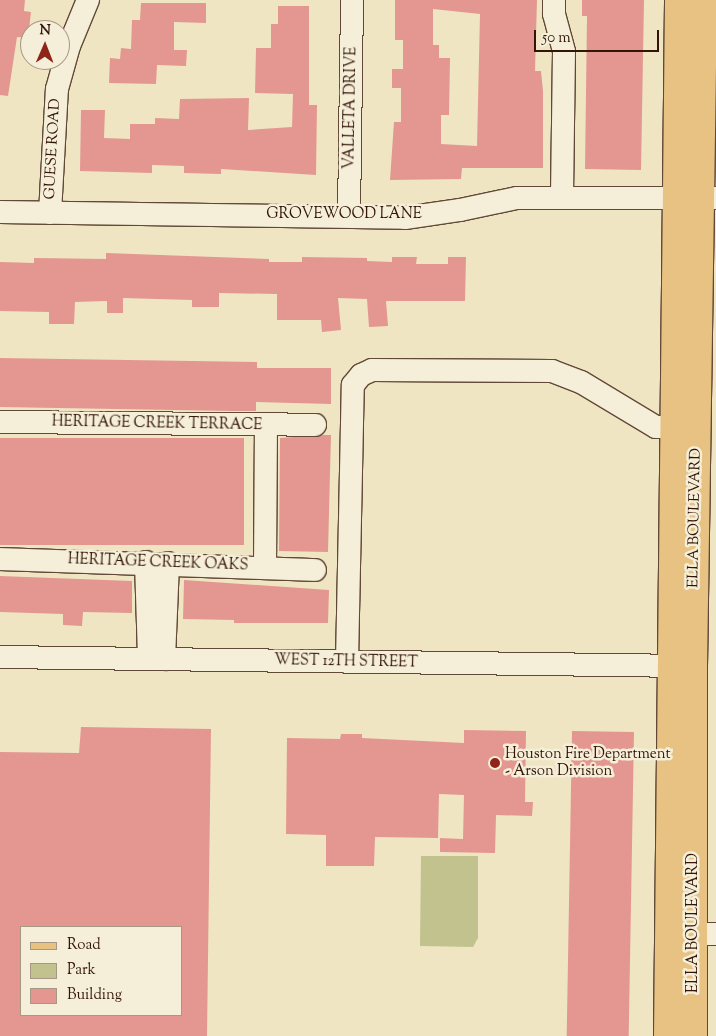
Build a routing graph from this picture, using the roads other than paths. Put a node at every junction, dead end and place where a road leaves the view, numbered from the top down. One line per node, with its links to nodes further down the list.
1 (88, 0): 9 (street, GUESE ROAD)
2 (352, 0): 10 (street, VALLETA DRIVE)
3 (554, 0): 6 (street)
4 (679, 0): 7 (main road, ELLA BOULEVARD)
5 (704, 0): 7 (main road, ELLA BOULEVARD)
6 (562, 197): 7 (street, GROVEWOOD LANE); 10 (street, GROVEWOOD LANE)
7 (698, 198): 14 (main road, ELLA BOULEVARD); 22 (main road, ELLA BOULEVARD)
8 (0, 212): 9 (street, GROVEWOOD LANE)
9 (50, 213): 10 (street, GROVEWOOD LANE)
10 (349, 216)
11 (0, 422): 12 (street, HERITAGE CREEK TERRACE)
12 (266, 425): 13 (street, HERITAGE CREEK TERRACE); 17 (street)
13 (315, 425)
14 (674, 427): 21 (street); 22 (main road, ELLA BOULEVARD)
15 (0, 560): 16 (street, HERITAGE CREEK OAKS)
16 (157, 563): 17 (street, HERITAGE CREEK OAKS); 20 (street)
17 (265, 566): 18 (street, HERITAGE CREEK OAKS)
18 (315, 570)
19 (0, 657): 20 (street, WEST 12TH STREET)
20 (156, 659): 21 (street, WEST 12TH STREET)
21 (347, 662): 22 (street, WEST 12TH STREET)
22 (682, 666): 23 (main road, ELLA BOULEVARD)
23 (693, 934): 24 (main road, ELLA BOULEVARD); 25 (main road, ELLA BOULEVARD)
24 (668, 1036)
25 (693, 1036)

